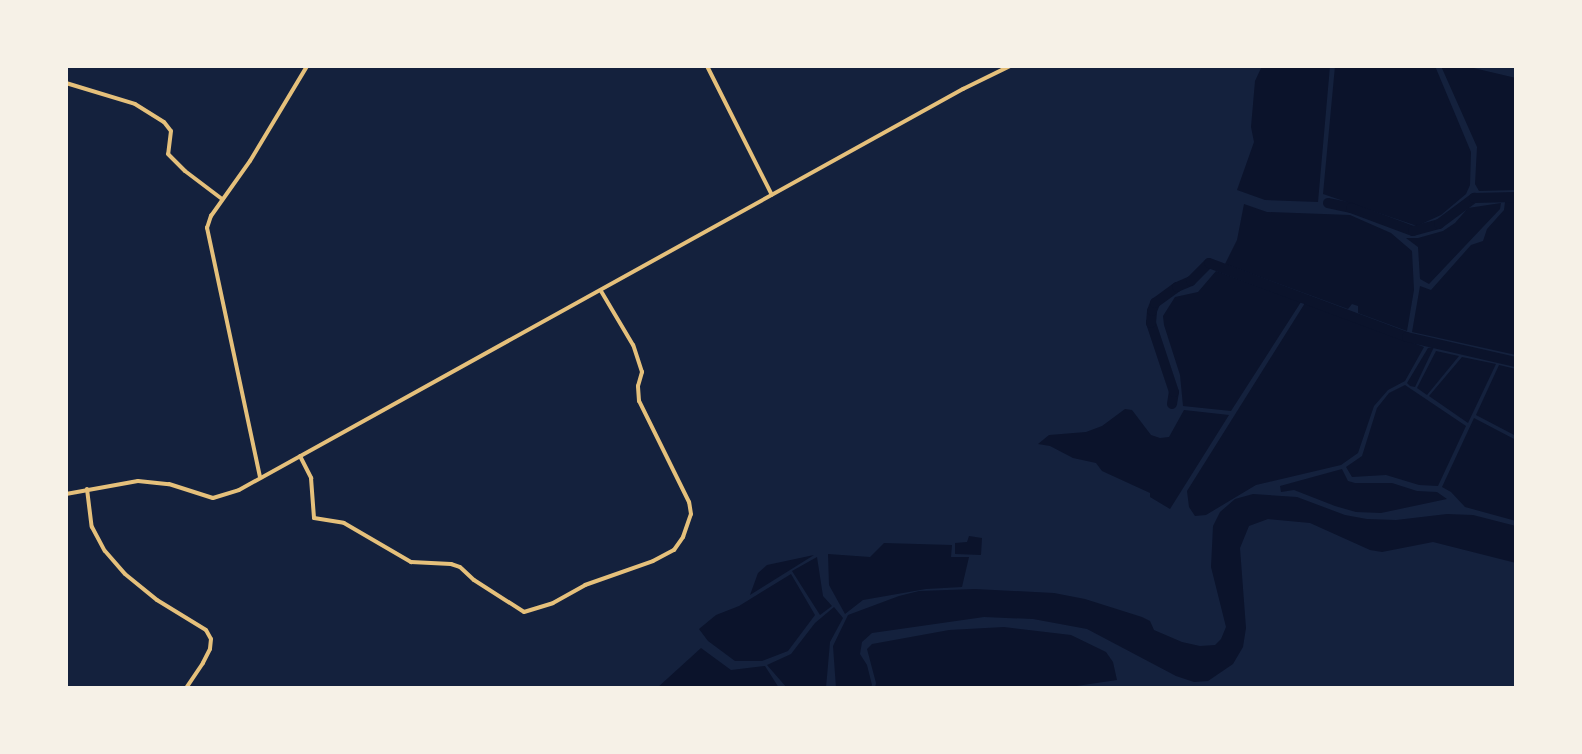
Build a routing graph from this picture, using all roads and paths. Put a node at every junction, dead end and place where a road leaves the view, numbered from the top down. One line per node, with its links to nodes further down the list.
1 (307, 66): 6 (street)
2 (707, 66): 5 (street)
3 (1010, 66): 5 (street)
4 (66, 83): 6 (street)
5 (772, 195): 7 (street)
6 (222, 199): 9 (street)
7 (601, 291): 8 (street); 8 (street)
8 (300, 456): 9 (street)
9 (260, 477): 10 (street)
10 (87, 489): 11 (street); 12 (street)
11 (66, 494)
12 (186, 688)

